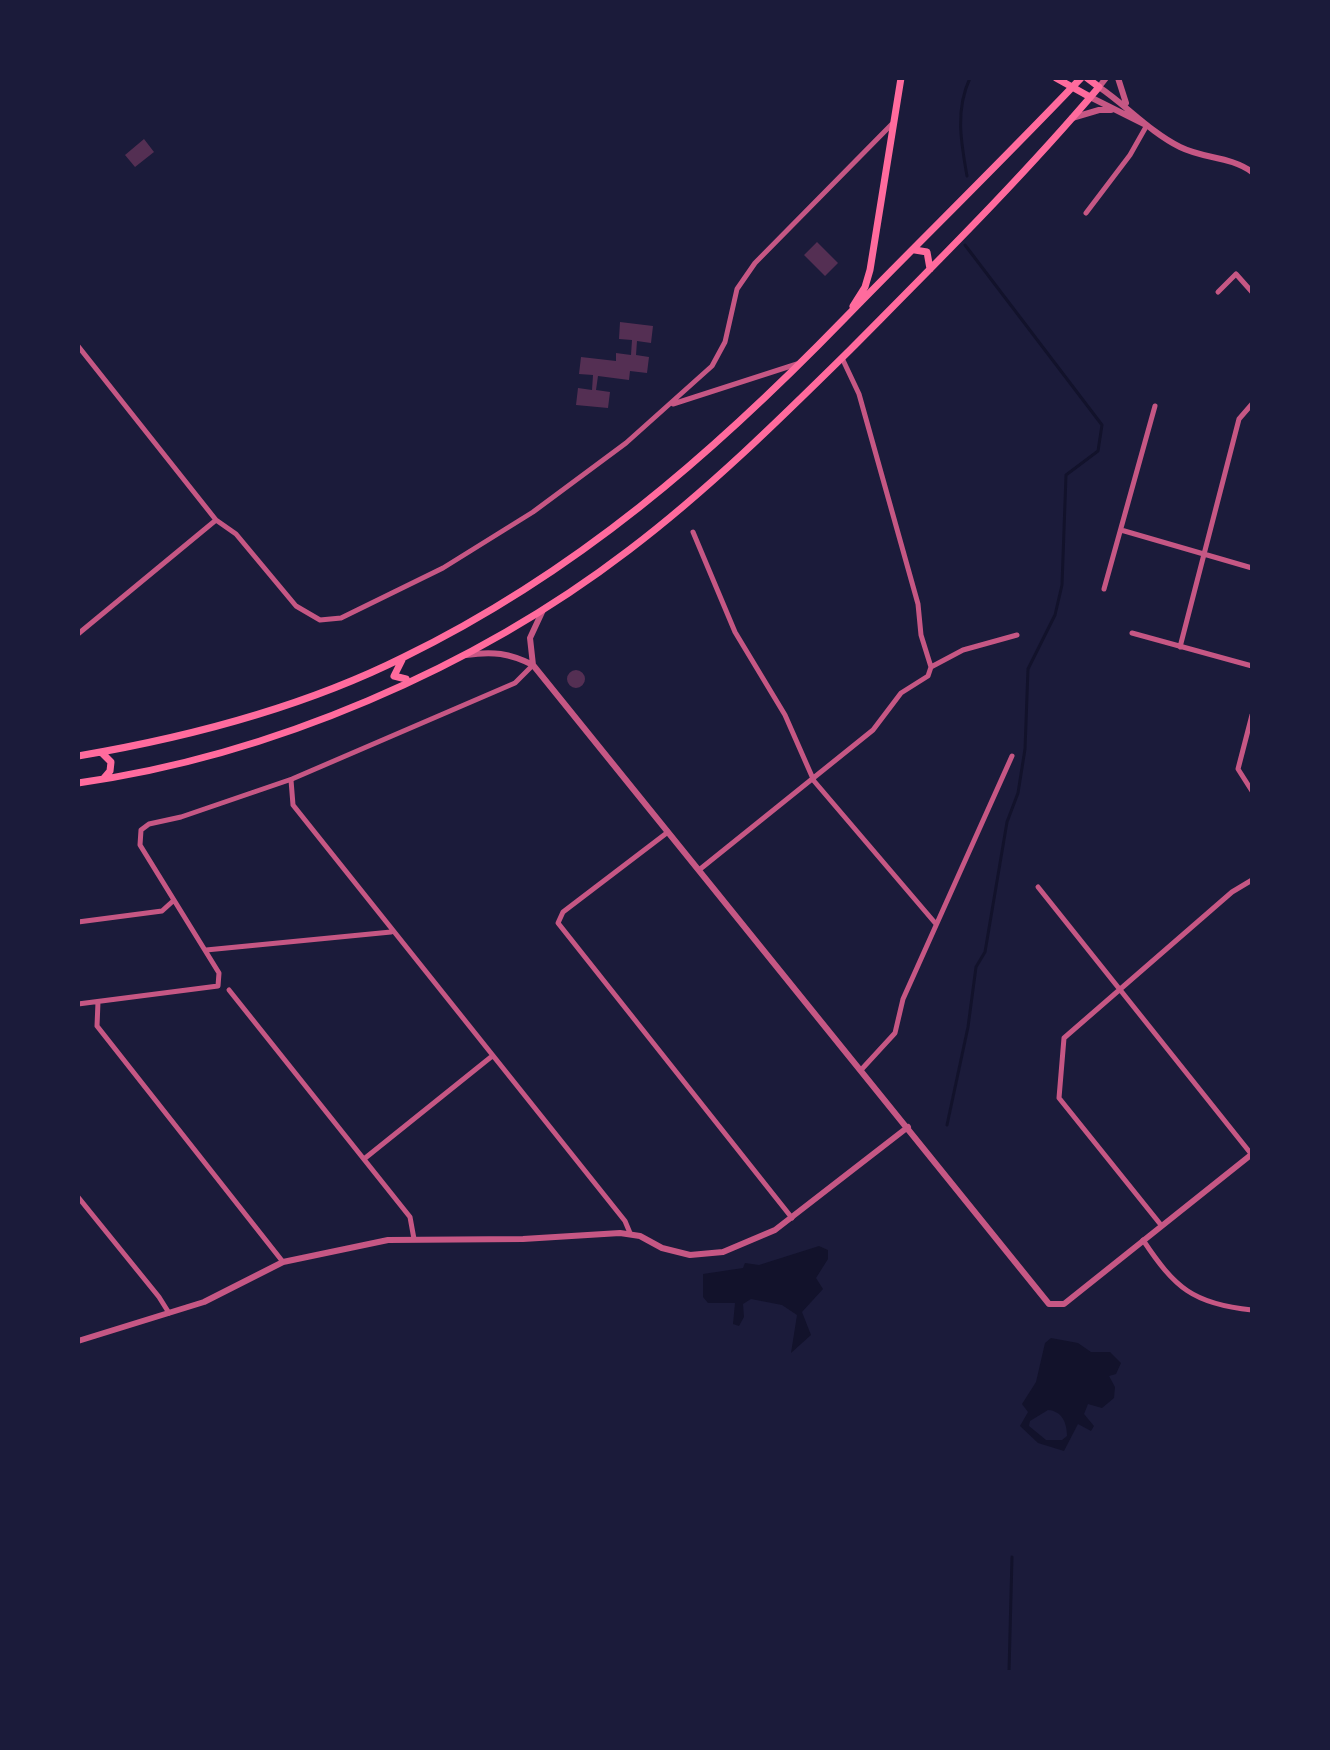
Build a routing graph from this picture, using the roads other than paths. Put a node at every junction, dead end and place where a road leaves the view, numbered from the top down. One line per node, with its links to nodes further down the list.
1 (901, 78): 13 (main road)
2 (1056, 78): 7 (main road)
3 (1081, 78): 7 (main road)
4 (1087, 78): 8 (main road)
5 (1106, 78): 8 (street)
6 (1118, 78): 10 (street)
7 (1072, 87): 9 (main road); 17 (main road)
8 (1099, 87): 9 (main road); 10 (street)
9 (1090, 97): 11 (street); 12 (main road)
10 (1128, 106): 14 (street)
11 (1123, 114): 12 (street); 14 (street)
12 (1072, 118): 18 (main road)
13 (895, 120): 21 (main road); 25 (street)
14 (1147, 125): 15 (street); 16 (street)
15 (1252, 172)
16 (1086, 213)
17 (915, 250): 18 (main road); 21 (main road)
18 (929, 272): 23 (main road)
19 (1218, 292): 20 (street)
20 (1252, 292)
21 (845, 318): 24 (main road)
22 (78, 346): 28 (street)
23 (842, 358): 34 (main road); 43 (street)
24 (804, 362): 25 (street); 40 (main road)
25 (672, 404): 28 (street)
26 (1252, 404): 31 (street)
27 (1155, 406): 29 (street)
28 (216, 520): 36 (street)
29 (1121, 530): 31 (street); 33 (street)
30 (693, 532): 51 (street)
31 (1205, 555): 32 (street); 38 (street)
32 (1252, 568)
33 (1104, 589)
34 (543, 610): 39 (main road); 41 (street)
35 (1132, 633): 38 (street)
36 (78, 634)
37 (1017, 635): 43 (street)
38 (1180, 647): 42 (street)
39 (466, 655): 41 (street); 44 (main road)
40 (403, 658): 44 (main road); 46 (main road)
41 (533, 665): 49 (street); 54 (street)
42 (1252, 666)
43 (931, 667): 51 (street)
44 (410, 679): 50 (main road)
45 (1252, 715): 53 (street)
46 (101, 752): 47 (main road); 50 (main road)
47 (78, 756)
48 (1012, 756): 60 (street)
49 (292, 779): 58 (street); 61 (street)
50 (102, 780): 52 (main road)
51 (814, 781): 55 (street); 60 (street)
52 (78, 783)
53 (1252, 791)
54 (668, 832): 55 (street); 73 (street)
55 (699, 870): 68 (street)
56 (1252, 880): 64 (street)
57 (1038, 887): 64 (street)
58 (173, 901): 59 (street); 62 (street)
59 (78, 922)
60 (936, 924): 68 (street)
61 (392, 932): 62 (street); 67 (street)
62 (205, 950): 65 (street)
63 (229, 990): 71 (street)
64 (1120, 991): 70 (street); 74 (street)
65 (98, 1002): 66 (street); 78 (street)
66 (78, 1004)
67 (491, 1057): 71 (street); 75 (street)
68 (861, 1070): 69 (street)
69 (908, 1127): 73 (street); 77 (street)
70 (1252, 1154): 74 (street)
71 (364, 1159): 76 (street)
72 (78, 1197): 80 (street)
73 (792, 1218): 75 (street)
74 (1161, 1225): 77 (street)
75 (630, 1233): 76 (street)
76 (414, 1239): 78 (street)
77 (1143, 1240): 79 (street)
78 (283, 1262): 80 (street)
79 (1252, 1310)
80 (169, 1313): 81 (street)
81 (78, 1341)

